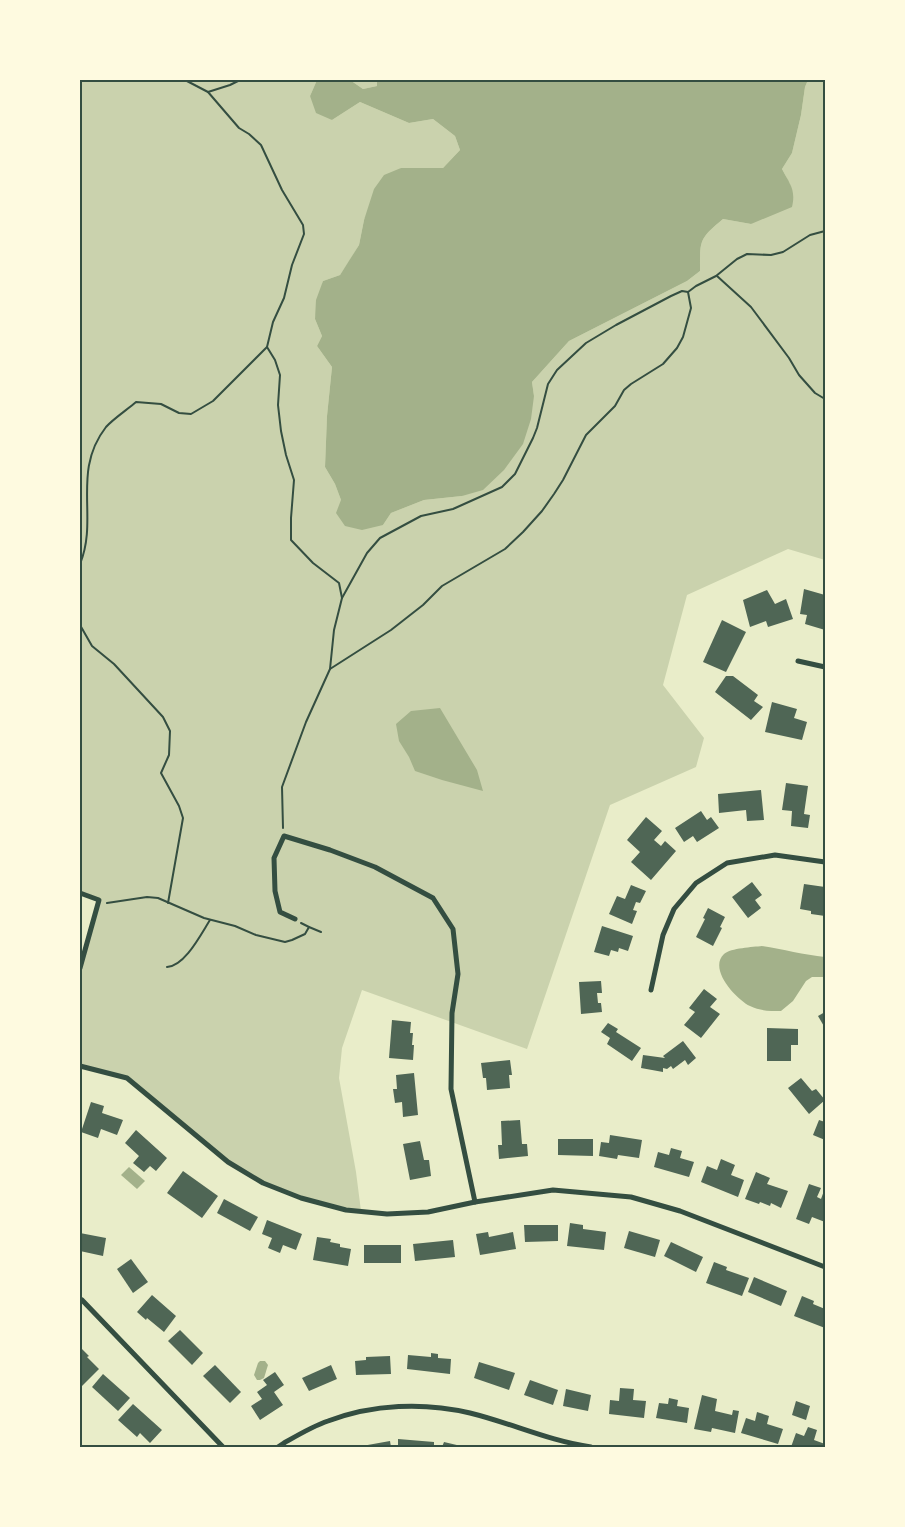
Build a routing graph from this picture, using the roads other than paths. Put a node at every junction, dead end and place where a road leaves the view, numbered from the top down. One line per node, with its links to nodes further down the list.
1 (798, 661): 2 (street)
2 (825, 668)
3 (825, 862): 7 (street)
4 (80, 893): 6 (street)
5 (295, 919): 9 (street)
6 (80, 968)
7 (651, 990)
8 (80, 1066): 9 (street)
9 (475, 1202): 10 (street)
10 (825, 1267)
11 (82, 1300): 12 (street)
12 (223, 1447)
13 (278, 1447): 14 (street)
14 (591, 1447)

